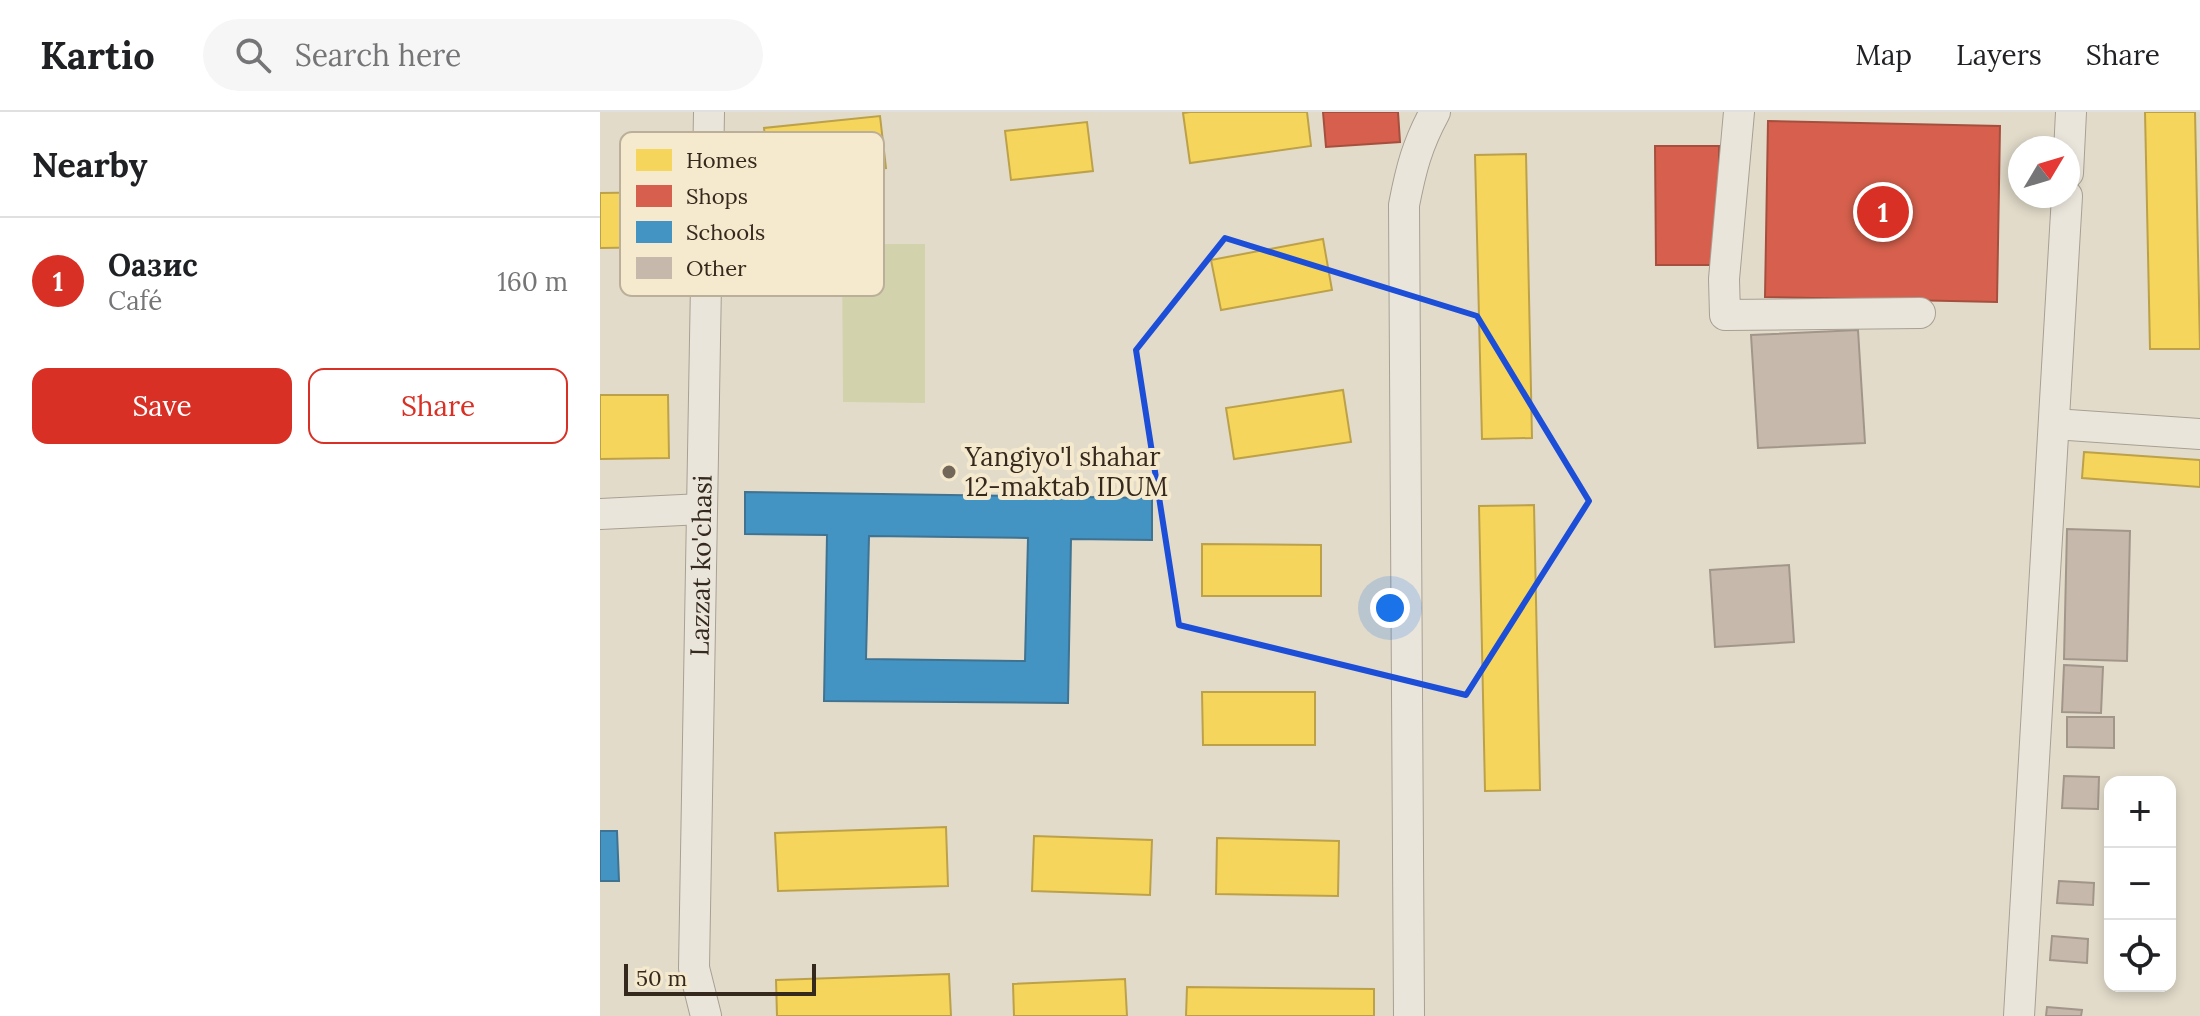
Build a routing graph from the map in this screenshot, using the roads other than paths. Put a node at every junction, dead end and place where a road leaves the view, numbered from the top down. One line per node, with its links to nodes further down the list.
1 (709, 112): 5 (street, Lazzat ko'chasi)
2 (1435, 112): 15 (street)
3 (1739, 112): 9 (street)
4 (2071, 112): 6 (street)
5 (709, 132)
6 (2070, 136)
7 (2066, 208): 10 (street)
8 (706, 296): 12 (street, Lazzat ko'chasi)
9 (1920, 313)
10 (2054, 424): 11 (street); 16 (street)
11 (2200, 434)
12 (702, 509): 13 (street); 14 (street, Lazzat ko'chasi)
13 (600, 514)
14 (706, 1016)
15 (1409, 1016)
16 (2019, 1016)

